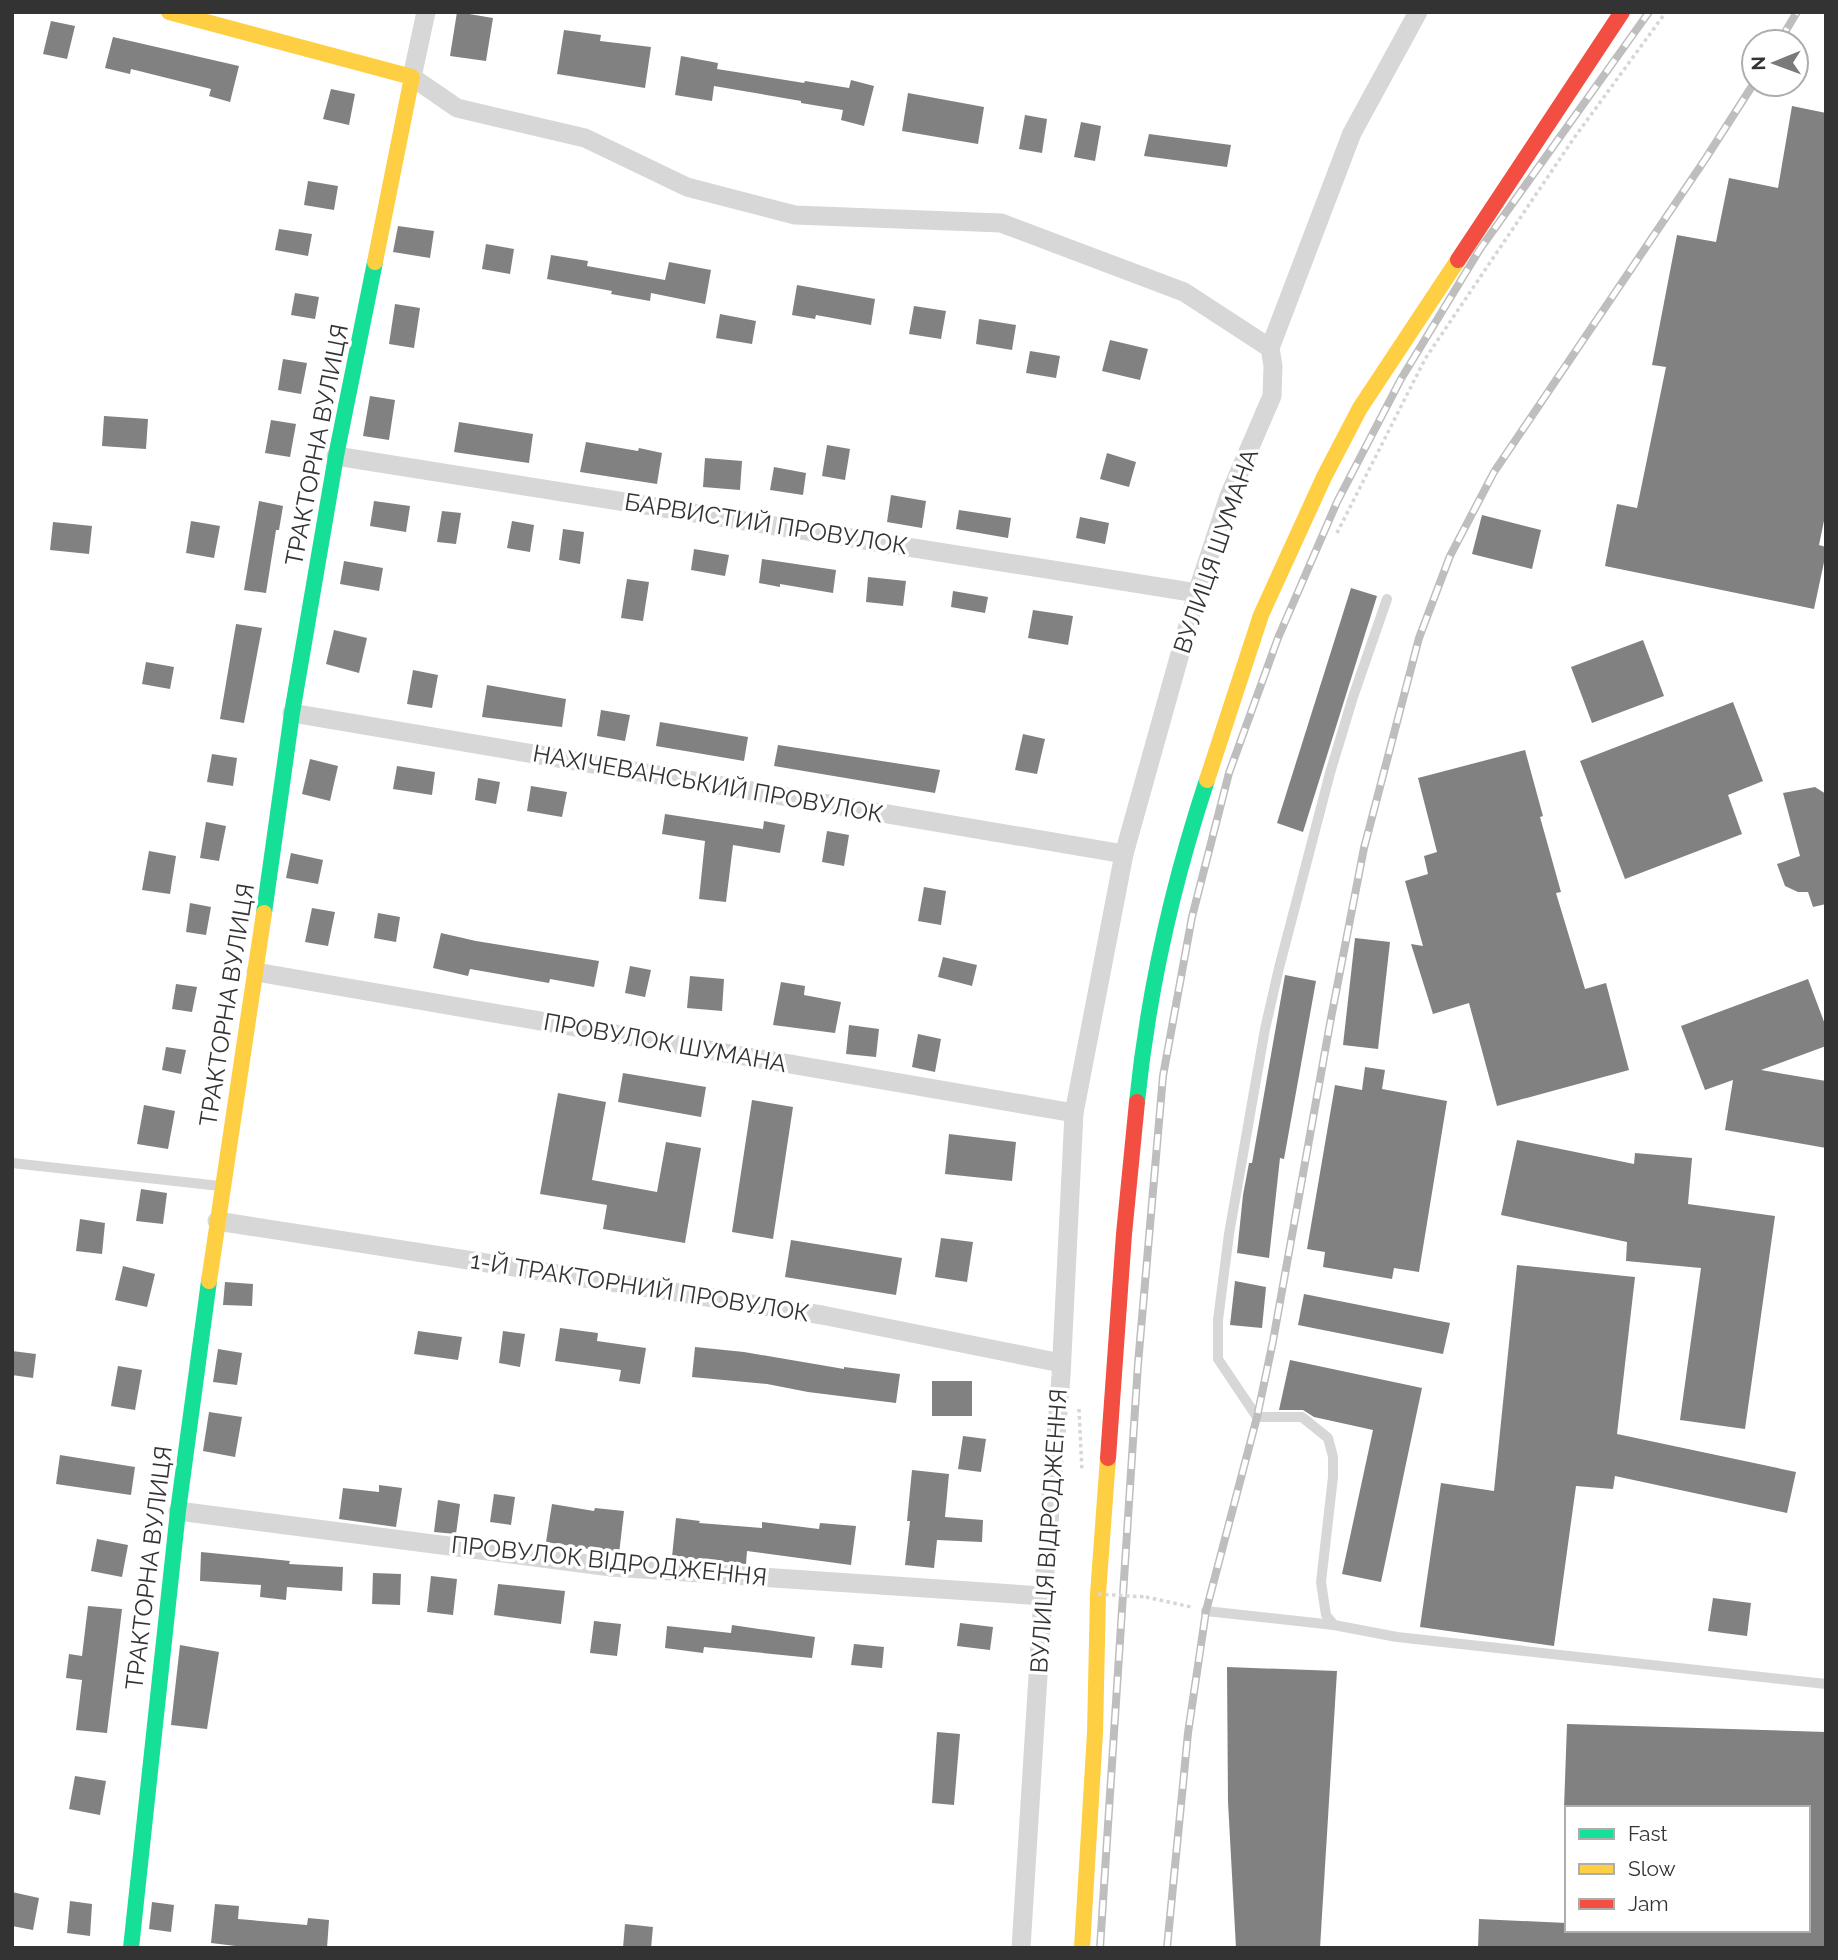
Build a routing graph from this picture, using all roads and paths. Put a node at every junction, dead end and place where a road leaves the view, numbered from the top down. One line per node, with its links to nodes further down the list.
1 (169, 12): 6 (street)
2 (426, 12): 6 (street)
3 (1418, 12): 7 (street, ВУЛИЦЯ ШУМАНА)
4 (1622, 12): 21 (street)
5 (1666, 12): 9 (path)
6 (412, 76): 7 (street); 8 (street, ТРАКТОРНА ВУЛИЦЯ)
7 (1270, 348): 10 (street, ВУЛИЦЯ ШУМАНА)
8 (336, 456): 10 (street, БАРВИСТИЙ ПРОВУЛОК); 12 (street, ТРАКТОРНА ВУЛИЦЯ)
9 (1337, 533)
10 (1197, 593): 13 (street, ВУЛИЦЯ ШУМАНА)
11 (1387, 599): 24 (lane)
12 (292, 713): 13 (street, НАХІЧЕВАНСЬКИЙ ПРОВУЛОК); 14 (street, ТРАКТОРНА ВУЛИЦЯ)
13 (1124, 854): 15 (street, ВУЛИЦЯ ШУМАНА)
14 (256, 972): 15 (street, ПРОВУЛОК ШУМАНА); 17 (street, ТРАКТОРНА ВУЛИЦЯ)
15 (1074, 1113): 19 (street, ВУЛИЦЯ ВІДРОДЖЕННЯ)
16 (12, 1163): 17 (lane)
17 (222, 1187): 18 (street, ТРАКТОРНА ВУЛИЦЯ)
18 (217, 1221): 19 (street, 1-Й ТРАКТОРНИЙ ПРОВУЛОК); 20 (street, ТРАКТОРНА ВУЛИЦЯ)
19 (1061, 1363): 22 (street, ВУЛИЦЯ ВІДРОДЖЕННЯ)
20 (178, 1511): 22 (street, ПРОВУЛОК ВІДРОДЖЕННЯ); 26 (street, ТРАКТОРНА ВУЛИЦЯ)
21 (1098, 1594): 23 (path, bridge); 28 (street)
22 (1043, 1596): 27 (street, ВУЛИЦЯ ВІДРОДЖЕННЯ)
23 (1206, 1611): 24 (lane)
24 (1334, 1625): 25 (lane)
25 (1826, 1684)
26 (131, 1948)
27 (1021, 1948)
28 (1082, 1948)

